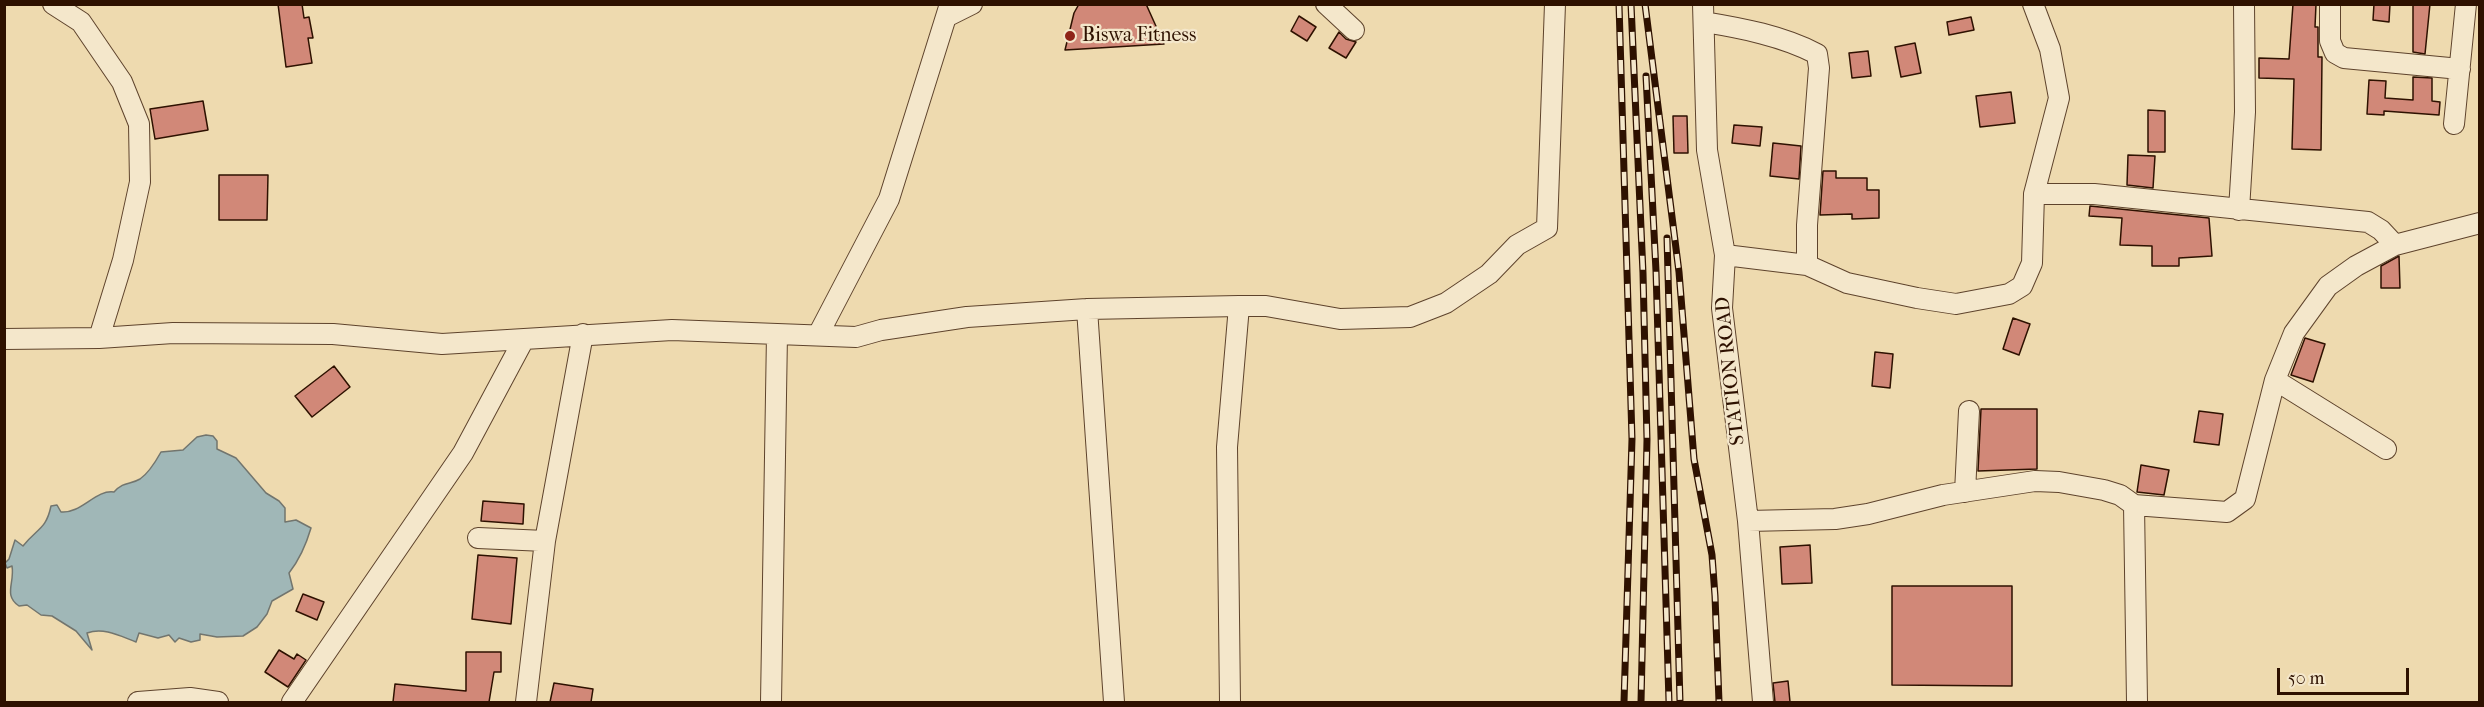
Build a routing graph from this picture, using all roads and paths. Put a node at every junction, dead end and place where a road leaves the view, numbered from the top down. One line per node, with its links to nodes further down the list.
1 (53, 4): 25 (street)
2 (972, 4): 9 (street)
3 (1326, 4): 11 (street)
4 (1555, 4): 20 (street)
5 (2033, 4): 14 (street)
6 (2244, 4): 15 (street)
7 (2330, 4): 12 (street)
8 (2466, 4): 12 (street)
9 (949, 10): 24 (street)
10 (1703, 13): 18 (street, STATION ROAD); 19 (street)
11 (1354, 30)
12 (2460, 69): 13 (street)
13 (2454, 124)
14 (2034, 194): 15 (street); 19 (street)
15 (2239, 210): 17 (street)
16 (2480, 223): 17 (street)
17 (2395, 245): 28 (street)
18 (1725, 255): 19 (street); 33 (street, STATION ROAD)
19 (1808, 265)
20 (1239, 306): 21 (street); 42 (street)
21 (1087, 309): 24 (street); 41 (street)
22 (583, 334): 23 (street); 27 (street); 35 (street)
23 (777, 334): 24 (street); 40 (street)
24 (818, 335)
25 (99, 338): 26 (street); 27 (street)
26 (4, 339)
27 (524, 339): 38 (street)
28 (2275, 380): 30 (street); 32 (street)
29 (1969, 411): 31 (street)
30 (2386, 449)
31 (1965, 492): 32 (street); 33 (street)
32 (2134, 505): 44 (street)
33 (1748, 521): 43 (street, STATION ROAD)
34 (477, 538): 35 (street)
35 (545, 541): 39 (street)
36 (138, 702): 37 (street)
37 (218, 702)
38 (292, 702)
39 (526, 702)
40 (771, 702)
41 (1114, 702)
42 (1230, 702)
43 (1763, 702)
44 (2137, 702)

